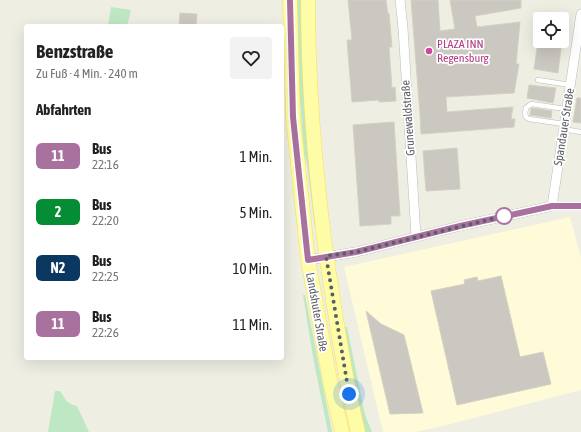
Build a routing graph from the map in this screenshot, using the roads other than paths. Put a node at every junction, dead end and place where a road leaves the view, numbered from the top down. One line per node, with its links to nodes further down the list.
1 (290, 0): 15 (main road, Landshuter Straße)
2 (308, 0): 14 (main road, Landshuter Straße)
3 (400, 0): 13 (street, Grunewaldstraße)
4 (581, 14): 5 (street, Spandauer Straße)
5 (578, 49): 7 (street, Spandauer Straße)
6 (538, 80): 7 (lane)
7 (570, 85): 8 (street, Spandauer Straße)
8 (566, 109): 9 (street, Spandauer Straße); 9 (lane)
9 (564, 127): 10 (lane); 11 (street, Spandauer Straße)
10 (581, 132)
11 (552, 206): 12 (street); 13 (street)
12 (581, 206)
13 (416, 236): 14 (street)
14 (326, 256): 15 (street); 17 (main road, Landshuter Straße)
15 (308, 260): 16 (main road, Landshuter Straße)
16 (342, 432)
17 (358, 432)

